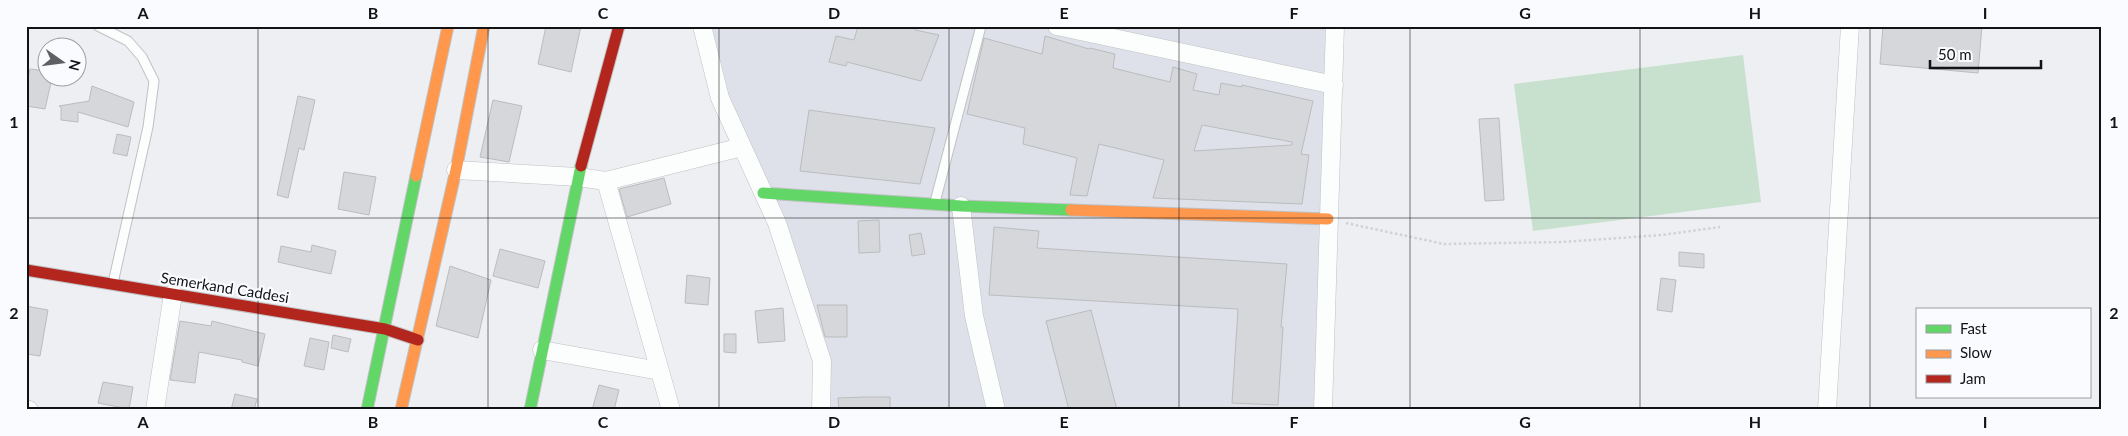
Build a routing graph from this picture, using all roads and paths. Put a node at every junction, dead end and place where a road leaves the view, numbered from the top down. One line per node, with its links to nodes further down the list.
1 (98, 26): 21 (lane)
2 (448, 26): 23 (street)
3 (484, 26): 12 (street)
4 (619, 26): 13 (street)
5 (702, 26): 11 (street)
6 (981, 26): 16 (lane)
7 (1057, 26): 10 (street)
8 (1335, 26): 10 (street)
9 (1850, 26): 35 (street)
10 (1334, 85): 18 (street)
11 (742, 146): 14 (street); 15 (street)
12 (456, 170): 13 (street); 24 (street)
13 (578, 177): 14 (street); 25 (street)
14 (606, 180): 26 (street)
15 (763, 194): 16 (street); 32 (street)
16 (934, 205): 17 (street)
17 (962, 206): 18 (street); 33 (street)
18 (1328, 219): 19 (path); 34 (street)
19 (1720, 227)
20 (26, 270): 21 (street, Semerkand Caddesi)
21 (113, 284): 22 (street, Semerkand Caddesi)
22 (173, 294): 23 (street, Semerkand Caddesi); 27 (street)
23 (385, 329): 24 (street, Semerkand Caddesi); 28 (street)
24 (418, 340): 29 (street)
25 (542, 350): 26 (street); 30 (street)
26 (660, 371): 31 (street)
27 (155, 410)
28 (367, 410)
29 (402, 410)
30 (530, 410)
31 (670, 410)
32 (821, 410)
33 (996, 410)
34 (1323, 410)
35 (1827, 410)

